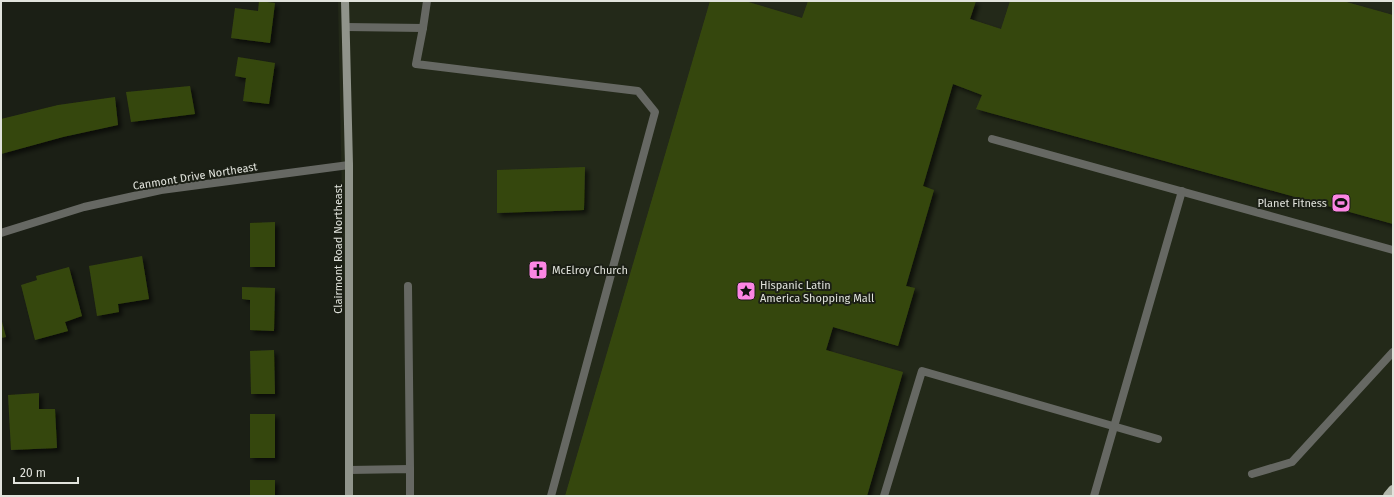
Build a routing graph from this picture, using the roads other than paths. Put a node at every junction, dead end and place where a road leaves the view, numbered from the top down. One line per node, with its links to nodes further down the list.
1 (346, 1): 3 (main road, Clairmont Road Northeast)
2 (427, 1): 4 (street)
3 (346, 27): 4 (street); 6 (main road, Clairmont Road Northeast)
4 (423, 28): 20 (street)
5 (992, 139): 7 (street)
6 (349, 165): 8 (street, Canmont Drive Northeast); 15 (main road, Clairmont Road Northeast)
7 (1182, 191): 9 (street); 12 (street)
8 (1, 233)
9 (1393, 250)
10 (408, 286): 14 (street)
11 (1393, 352): 16 (street)
12 (1114, 427): 13 (street); 21 (street); 22 (street)
13 (1158, 439)
14 (410, 469): 15 (street); 19 (street)
15 (349, 470): 18 (main road, Clairmont Road Northeast)
16 (1252, 474)
17 (1393, 490): 23 (main road)
18 (349, 496)
19 (410, 496)
20 (550, 496)
21 (884, 496)
22 (1094, 496)
23 (1388, 496)

